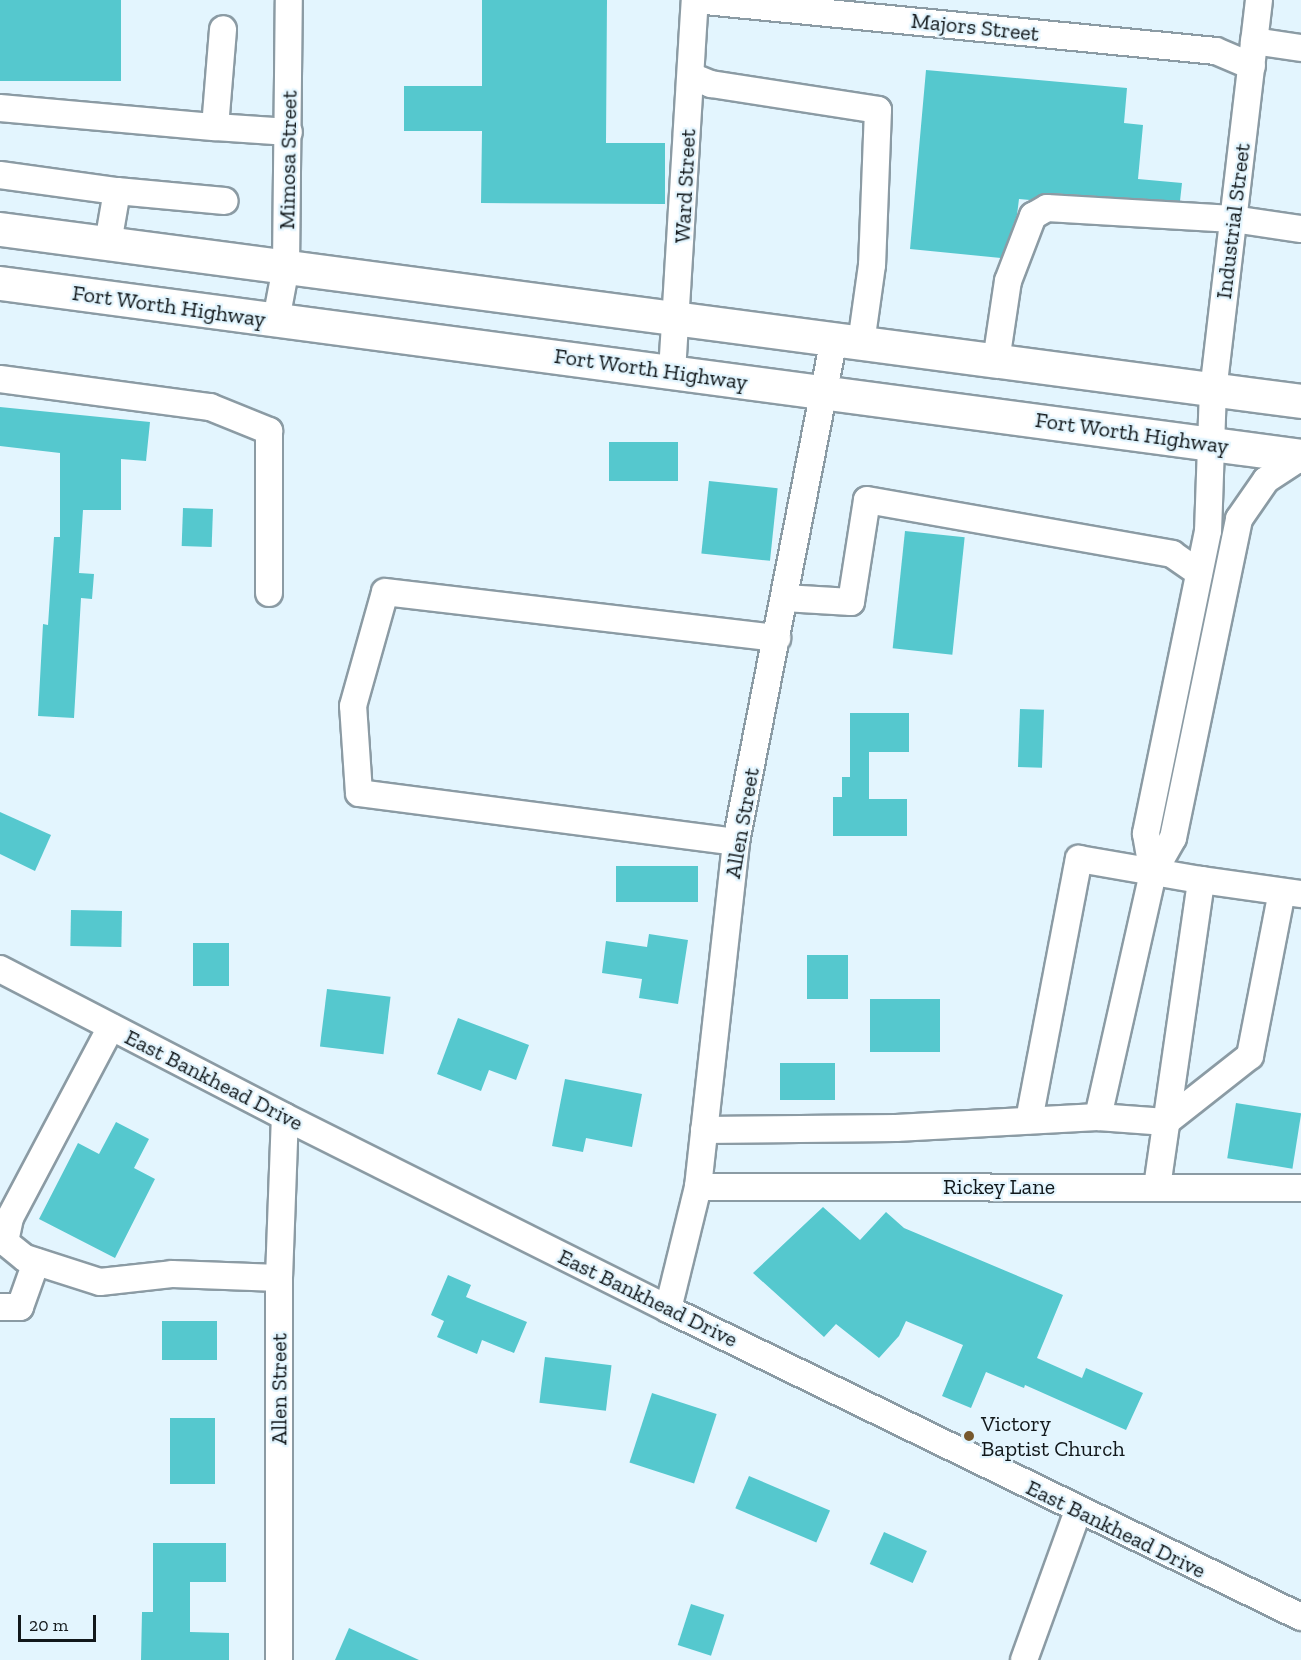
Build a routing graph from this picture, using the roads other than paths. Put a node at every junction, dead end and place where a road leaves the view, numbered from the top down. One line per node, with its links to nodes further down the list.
1 (290, 0): 10 (street, Mimosa Street)
2 (696, 0): 6 (street, Majors Street); 7 (street, Ward Street)
3 (1259, 0): 6 (street, Industrial Street)
4 (223, 29): 9 (street)
5 (1301, 48): 6 (street, Majors Street)
6 (1253, 54): 14 (street, Industrial Street)
7 (691, 76): 20 (street, Ward Street); 22 (street, Allen Street)
8 (0, 108): 9 (street)
9 (215, 127): 10 (street)
10 (289, 132): 18 (street, Mimosa Street)
11 (0, 175): 12 (street)
12 (117, 191): 13 (street); 17 (street)
13 (225, 201)
14 (1233, 219): 16 (street); 23 (street); 26 (street, Industrial Street)
15 (0, 229): 17 (main road)
16 (1301, 229)
17 (108, 243): 18 (main road)
18 (286, 267): 20 (main road); 21 (street, Mimosa Street)
19 (0, 283): 21 (main road, Fort Worth Highway)
20 (678, 319): 22 (main road); 24 (street, Ward Street)
21 (276, 320): 24 (main road, Fort Worth Highway)
22 (848, 341): 23 (main road); 27 (street, Allen Street)
23 (996, 361): 26 (main road)
24 (672, 372): 27 (main road, Fort Worth Highway)
25 (0, 379): 32 (street)
26 (1213, 389): 28 (main road); 29 (street, Industrial Street)
27 (826, 392): 29 (main road, Fort Worth Highway); 33 (street, Allen Street)
28 (1301, 401)
29 (1209, 443): 30 (main road, Fort Worth Highway); 31 (street, Industrial Street)
30 (1301, 456): 36 (street)
31 (1199, 573): 33 (street); 36 (street, Industrial Street)
32 (269, 593)
33 (784, 598): 34 (street, Allen Street)
34 (777, 638): 35 (street, Allen Street); 35 (street)
35 (736, 842): 45 (street, Allen Street)
36 (1153, 873): 37 (street); 42 (street); 43 (street)
37 (1201, 880): 38 (street); 44 (street)
38 (1292, 893): 44 (street)
39 (0, 969): 40 (street, East Bankhead Drive)
40 (111, 1027): 41 (street, East Bankhead Drive); 49 (street)
41 (285, 1117): 51 (street, Allen Street); 53 (street, East Bankhead Drive)
42 (1098, 1117): 43 (street); 44 (street)
43 (1029, 1120): 45 (street)
44 (1166, 1122): 47 (street)
45 (704, 1130): 46 (street, Allen Street)
46 (698, 1187): 47 (street, Rickey Lane); 53 (street, Allen Street)
47 (1157, 1187): 48 (street, Rickey Lane)
48 (1301, 1188)
49 (4, 1230): 50 (street)
50 (36, 1262): 51 (street); 52 (street)
51 (279, 1278): 56 (street, Allen Street)
52 (0, 1307)
53 (668, 1309): 54 (street, East Bankhead Drive)
54 (1078, 1511): 55 (street, East Bankhead Drive); 57 (street)
55 (1301, 1617)
56 (279, 1660)
57 (1024, 1660)

